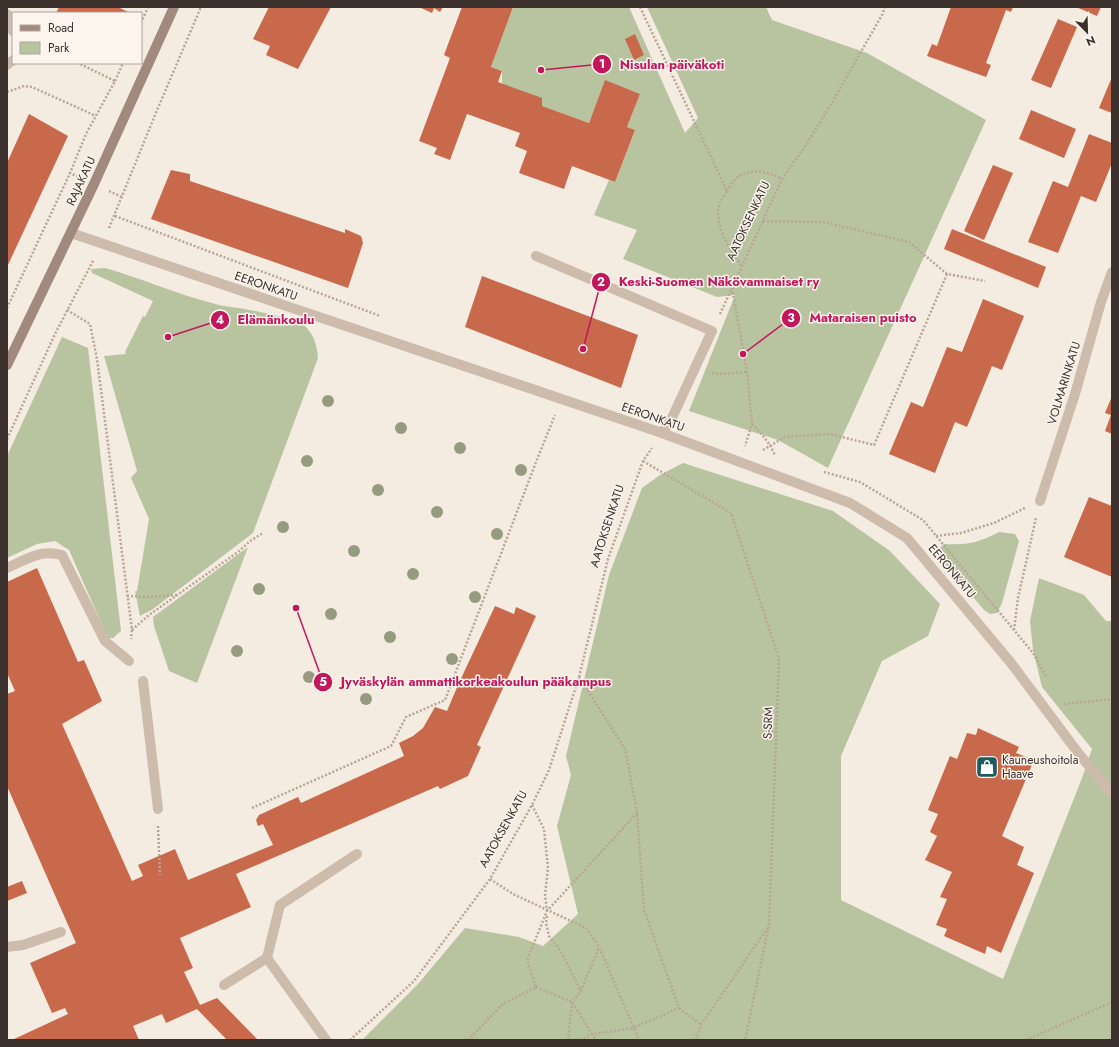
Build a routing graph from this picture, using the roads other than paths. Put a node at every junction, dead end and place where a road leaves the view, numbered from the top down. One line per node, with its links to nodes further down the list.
1 (174, 7): 4 (main road, RAJAKATU)
2 (7, 14): 3 (street)
3 (12, 28)
4 (71, 233): 7 (main road, RAJAKATU); 8 (street, EERONKATU)
5 (536, 256): 8 (street)
6 (1112, 272): 9 (street, VOLMARINKATU)
7 (7, 365)
8 (662, 433): 13 (street, EERONKATU)
9 (1040, 501)
10 (7, 568): 11 (street)
11 (129, 661)
12 (143, 681): 14 (street)
13 (1112, 794)
14 (158, 809)
15 (357, 854): 18 (street)
16 (61, 932): 17 (street)
17 (7, 947)
18 (267, 958): 19 (street); 20 (street)
19 (224, 985)
20 (326, 1040)

